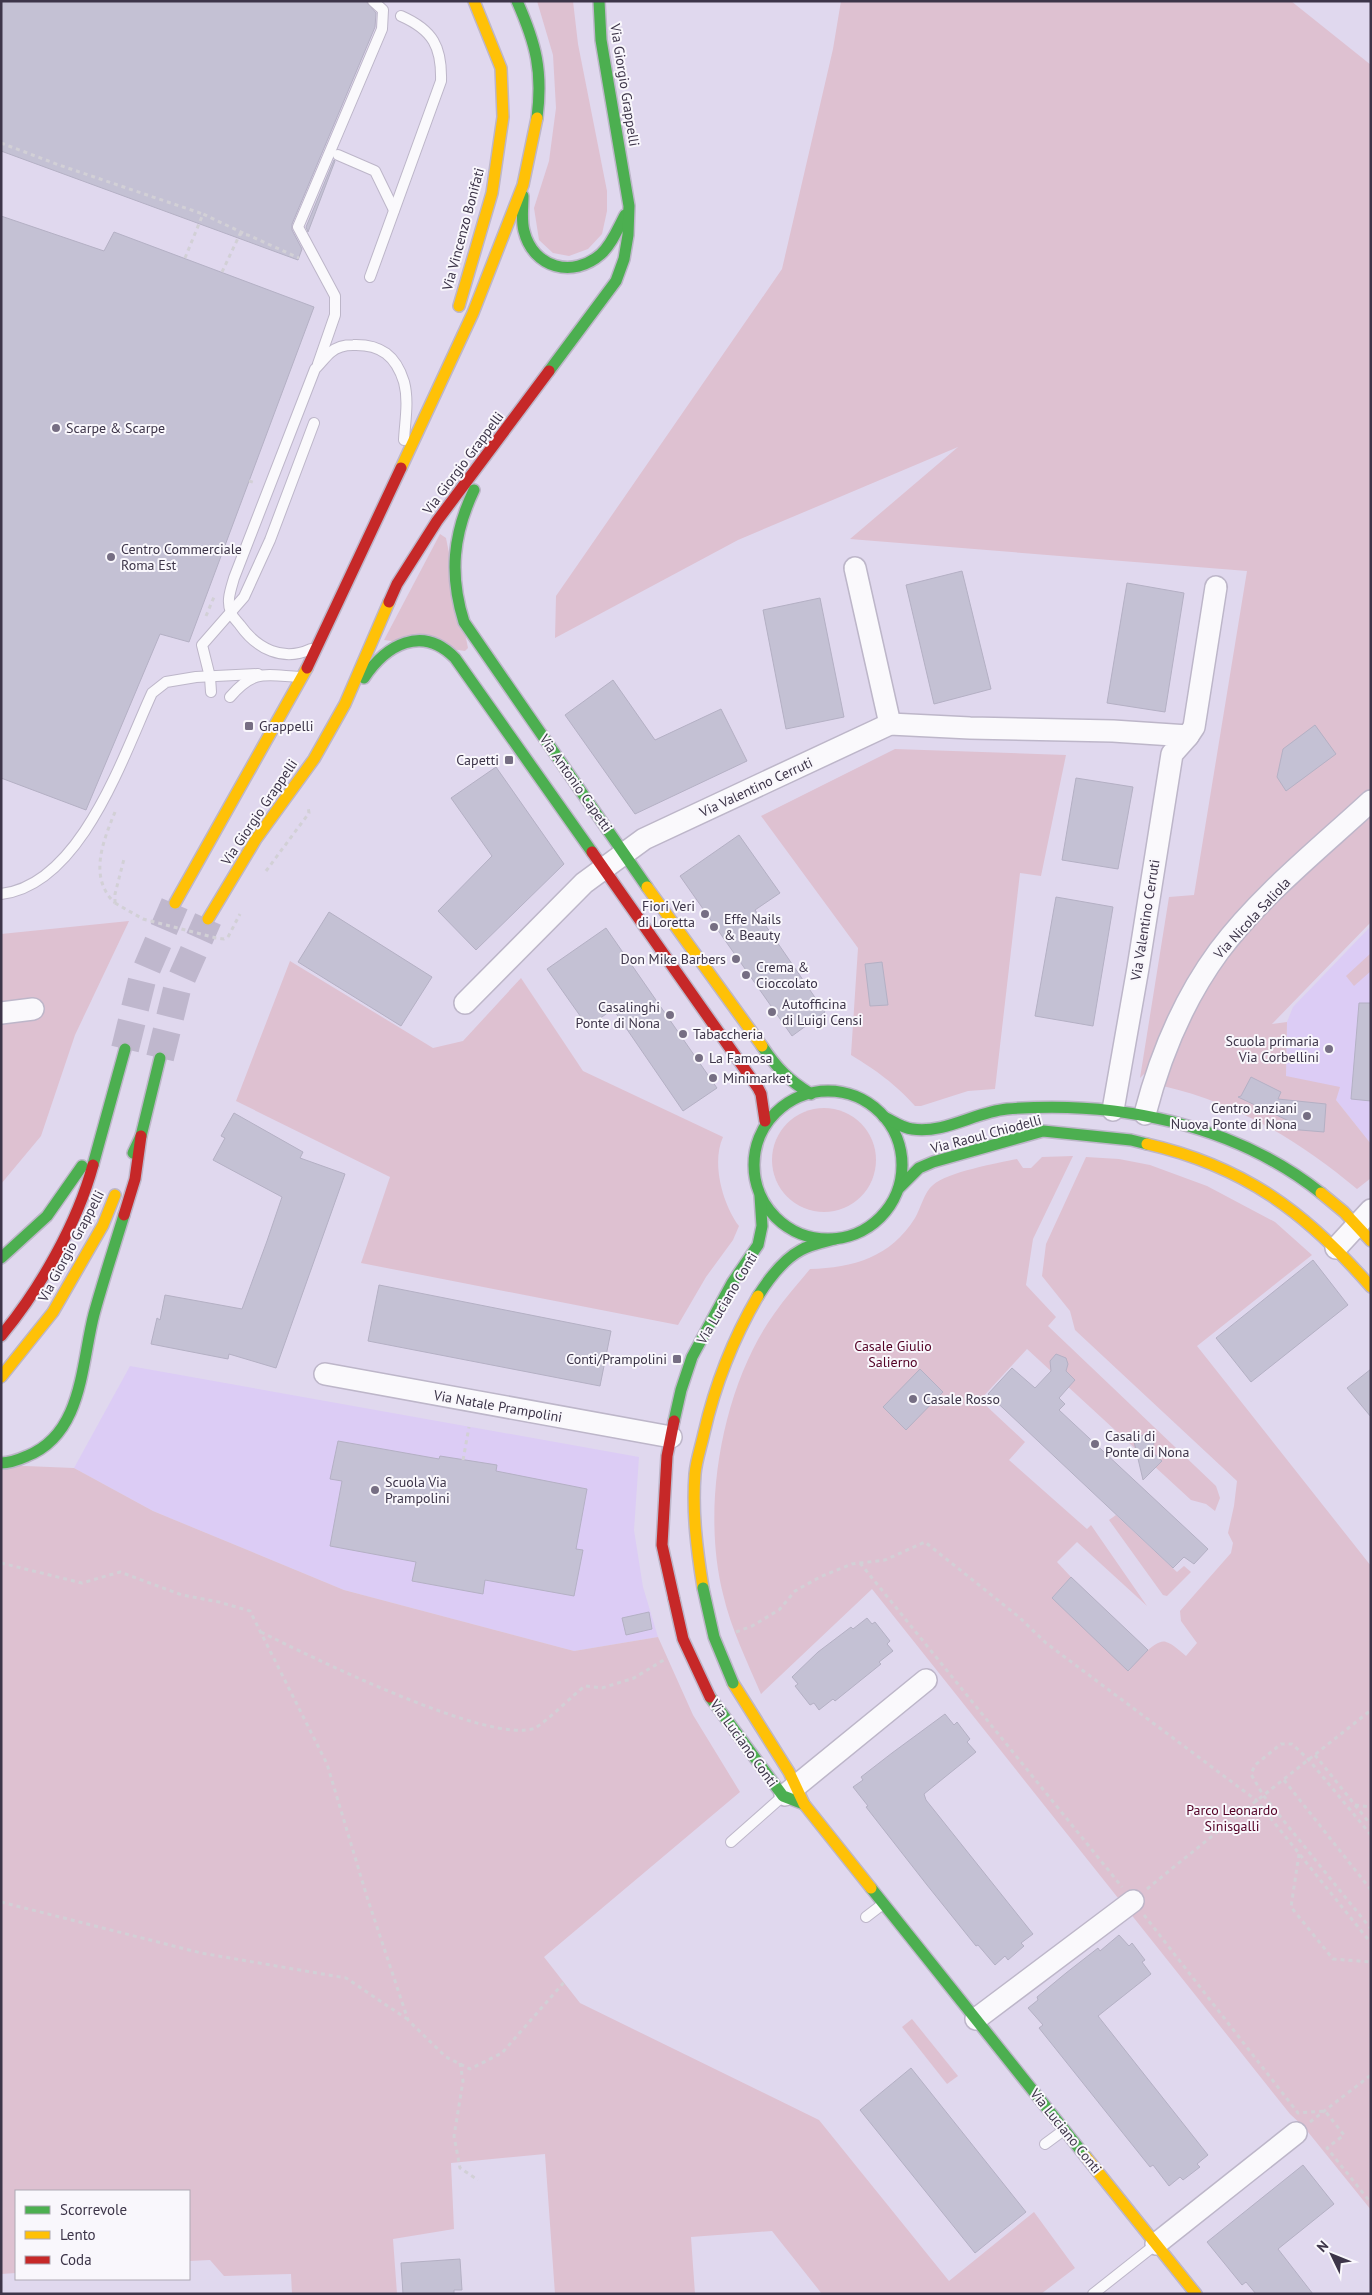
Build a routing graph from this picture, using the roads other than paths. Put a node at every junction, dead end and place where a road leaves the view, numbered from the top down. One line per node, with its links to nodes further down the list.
1 (372, 1): 13 (lane)
2 (474, 1): 11 (main road, Via Vincenzo Bonifati)
3 (517, 1): 7 (main road)
4 (600, 1): 8 (main road, Via Giorgio Grappelli)
5 (401, 16): 9 (lane)
6 (338, 155): 9 (lane)
7 (523, 184): 8 (main road); 14 (main road)
8 (629, 206): 16 (main road, Via Giorgio Grappelli)
9 (394, 210): 10 (lane)
10 (370, 277)
11 (456, 315)
12 (450, 334): 14 (main road)
13 (316, 369): 17 (lane); 20 (lane)
14 (430, 406): 17 (main road, Via Giorgio Grappelli)
15 (314, 423): 20 (lane)
16 (501, 437): 27 (main road, Via Giorgio Grappelli); 31 (main road, Via Antonio Capetti)
17 (402, 463): 21 (main road, Via Giorgio Grappelli)
18 (855, 568): 28 (street)
19 (1216, 588): 29 (street, Via Valentino Cerruti)
20 (231, 613): 21 (lane); 23 (lane)
21 (318, 646): 24 (main road, Via Giorgio Grappelli)
22 (258, 674): 23 (lane); 24 (lane); 26 (lane)
23 (210, 677): 25 (lane); 33 (lane)
24 (302, 677): 34 (main road, Via Giorgio Grappelli)
25 (211, 692)
26 (230, 697)
27 (345, 704): 32 (main road, Via Antonio Capetti); 35 (main road, Via Giorgio Grappelli)
28 (890, 724): 29 (street, Via Valentino Cerruti); 31 (street, Via Valentino Cerruti)
29 (1188, 736): 42 (street, Via Valentino Cerruti)
30 (1371, 801): 43 (street, Via Nicola Saliola)
31 (624, 854): 32 (street, Via Valentino Cerruti); 41 (main road, Via Antonio Capetti)
32 (603, 868): 36 (street); 45 (main road, Via Antonio Capetti)
33 (1, 894)
34 (175, 903)
35 (208, 919)
36 (465, 1003)
37 (33, 1009): 38 (street)
38 (1, 1013)
39 (125, 1049): 47 (main road, Via Giorgio Grappelli)
40 (160, 1058): 46 (main road, Via Giorgio Grappelli)
41 (811, 1094): 44 (main road); 45 (main road)
42 (1112, 1110): 43 (main road, Via Raoul Chiodelli); 44 (main road, Via Raoul Chiodelli)
43 (1145, 1114): 51 (main road, Via Raoul Chiodelli)
44 (884, 1117): 48 (main road)
45 (765, 1121): 49 (main road)
46 (141, 1136): 59 (main road, Via Giorgio Grappelli); 62 (main road)
47 (98, 1142): 55 (main road); 57 (main road, Via Giorgio Grappelli)
48 (899, 1188): 52 (main road); 54 (main road, Via Raoul Chiodelli)
49 (760, 1196): 52 (main road); 60 (main road, Via Luciano Conti)
50 (1371, 1210): 51 (street)
51 (1356, 1225): 53 (main road, Via Raoul Chiodelli); 54 (street)
52 (839, 1238): 61 (main road, Via Luciano Conti)
53 (1371, 1241)
54 (1336, 1248): 56 (main road, Via Raoul Chiodelli)
55 (1, 1258)
56 (1371, 1287)
57 (1, 1336)
58 (325, 1374): 60 (street, Via Natale Prampolini)
59 (1, 1377)
60 (669, 1447): 61 (street); 64 (main road, Via Luciano Conti, bridge)
61 (698, 1460): 64 (main road, Via Luciano Conti, bridge)
62 (1, 1463)
63 (926, 1680): 64 (street, Via Luciano Conti)
64 (795, 1795): 65 (lane); 67 (main road, Via Luciano Conti)
65 (731, 1842)
66 (1133, 1901): 69 (street)
67 (884, 1904): 68 (lane); 69 (main road, Via Luciano Conti)
68 (866, 1917)
69 (976, 2018): 70 (main road, Via Luciano Conti)
70 (1064, 2129): 72 (lane); 73 (main road, Via Luciano Conti)
71 (1296, 2133): 73 (street)
72 (1046, 2144)
73 (1156, 2244): 74 (lane); 75 (main road, Via Luciano Conti)
74 (1093, 2294)
75 (1196, 2294)

